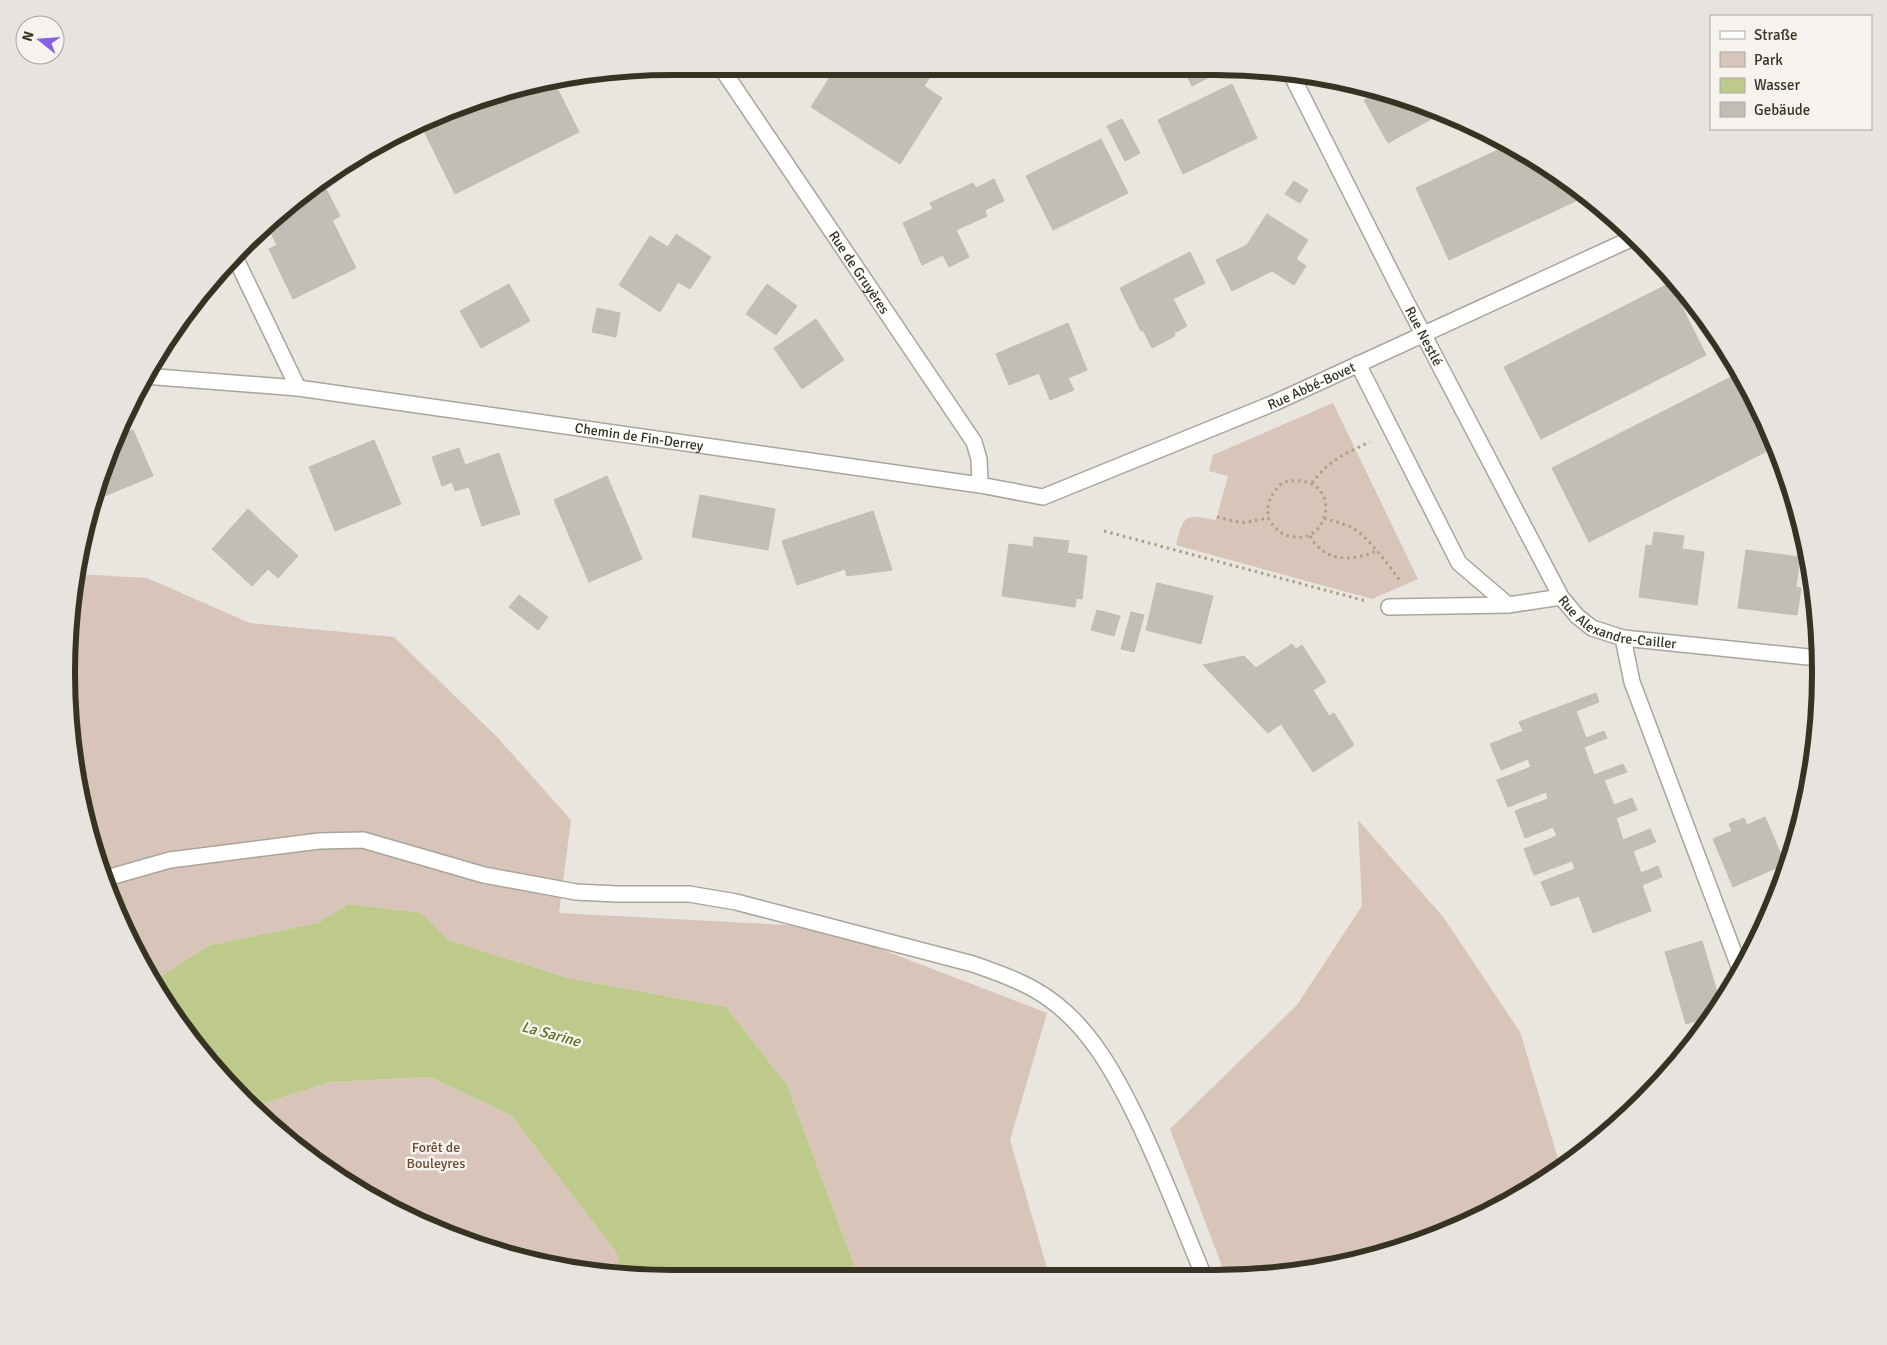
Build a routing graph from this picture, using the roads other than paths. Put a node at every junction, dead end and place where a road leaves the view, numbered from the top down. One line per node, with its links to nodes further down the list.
1 (726, 75): 9 (street, Rue de Gruyères)
2 (1294, 80): 5 (street, Rue Nestlé)
3 (1627, 241): 5 (street, Rue Abbé-Bovet)
4 (238, 263): 8 (street)
5 (1424, 334): 6 (street, Rue Abbé-Bovet); 10 (street, Rue Nestlé)
6 (1358, 364): 9 (street, Rue Abbé-Bovet); 11 (street)
7 (154, 377): 8 (street, Chemin de Fin-Derrey)
8 (298, 388): 9 (street, Chemin de Fin-Derrey)
9 (980, 486)
10 (1561, 597): 11 (street, Rue Alexandre-Cailler); 13 (street, Rue Alexandre-Cailler)
11 (1508, 605): 12 (street, Rue Alexandre-Cailler)
12 (1389, 607)
13 (1623, 638): 14 (street, Rue Alexandre-Cailler); 16 (street)
14 (1812, 657)
15 (111, 877): 17 (street)
16 (1737, 962)
17 (1201, 1270)

